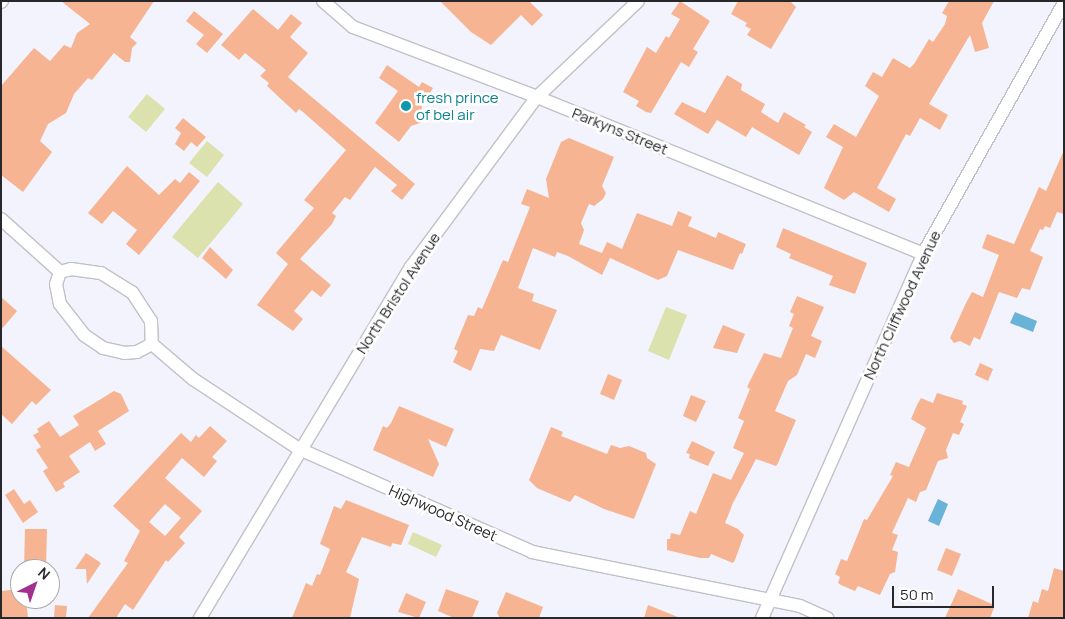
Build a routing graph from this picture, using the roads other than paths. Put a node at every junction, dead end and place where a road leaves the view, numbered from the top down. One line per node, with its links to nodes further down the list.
1 (323, 1): 4 (street, Parkyns Street)
2 (638, 1): 4 (street, North Bristol Avenue)
3 (1064, 3): 6 (street, North Cliffwood Avenue)
4 (537, 98): 6 (street, Parkyns Street); 9 (street, North Bristol Avenue)
5 (1, 219): 7 (street)
6 (922, 254): 10 (street, North Cliffwood Avenue)
7 (60, 272): 8 (street); 8 (street)
8 (152, 344): 9 (street, Highwood Street)
9 (299, 449): 10 (street, Highwood Street); 11 (street, North Bristol Avenue)
10 (769, 602): 12 (street, North Cliffwood Avenue); 13 (street, Highwood Street)
11 (200, 618)
12 (762, 618)
13 (827, 618)

